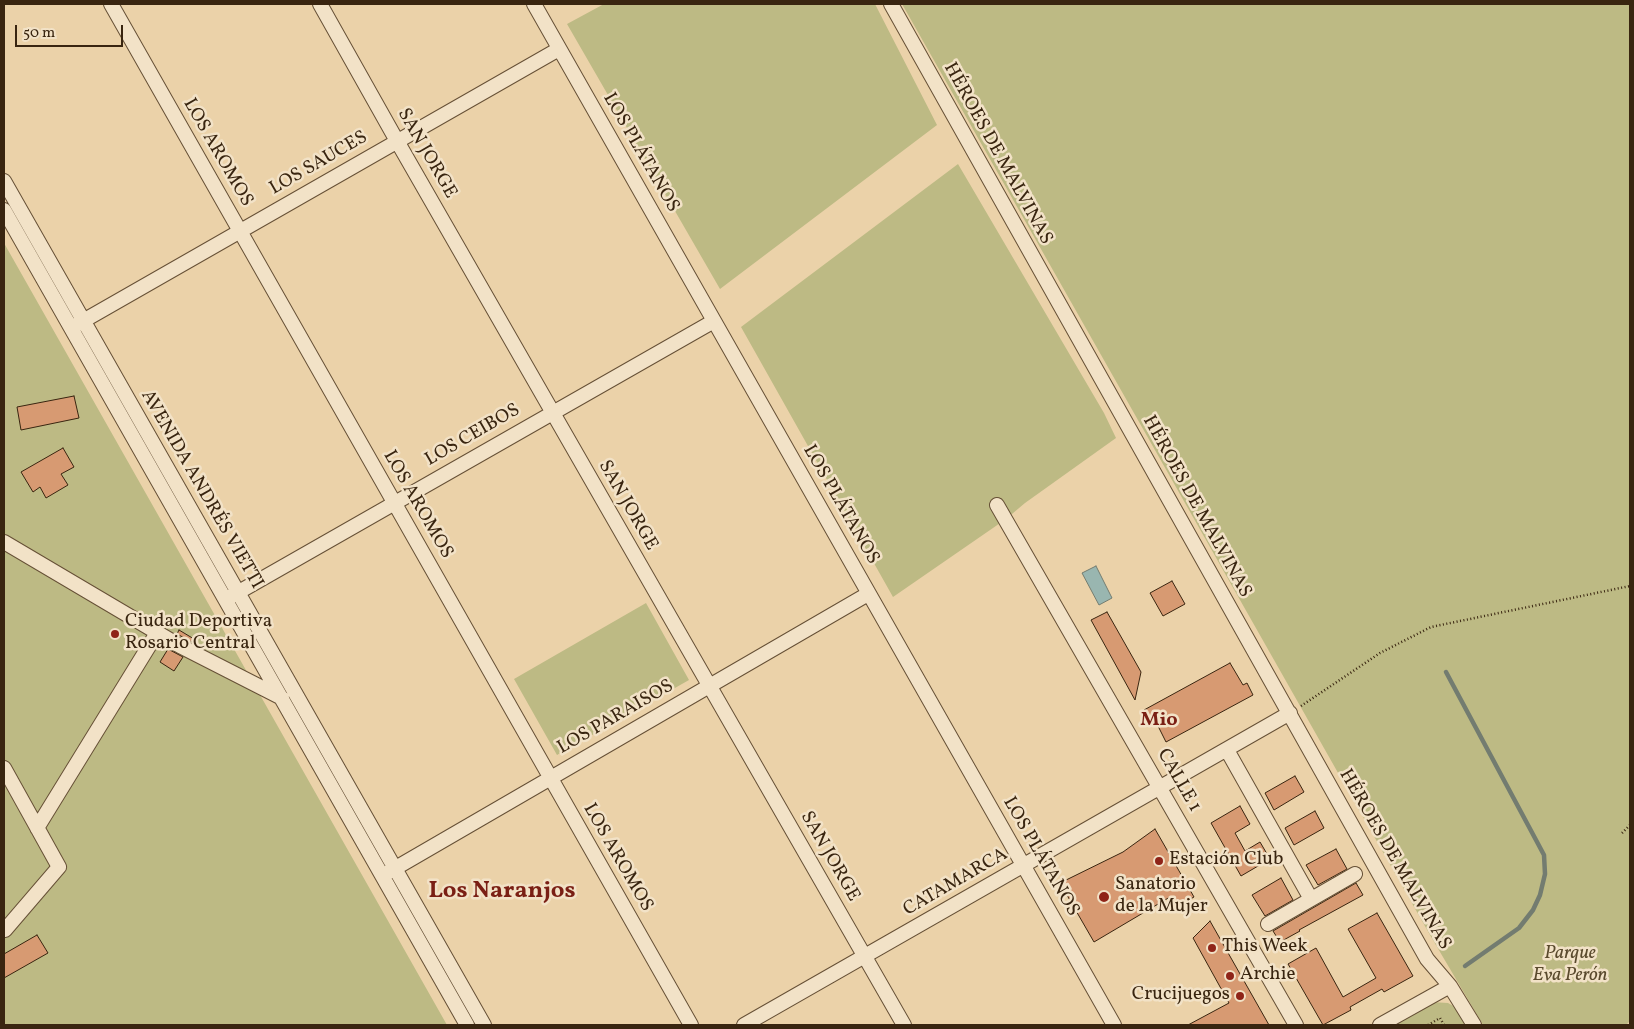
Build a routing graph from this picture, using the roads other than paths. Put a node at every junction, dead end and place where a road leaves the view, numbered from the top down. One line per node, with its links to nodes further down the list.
1 (111, 4): 9 (street, LOS AROMOS)
2 (320, 4): 6 (street, SAN JORGE)
3 (534, 4): 5 (street, LOS PLÁTANOS)
4 (891, 4): 22 (street, HÉROES DE MALVINAS)
5 (559, 49): 6 (street, LOS SAUCES); 10 (street, LOS PLÁTANOS)
6 (397, 142): 9 (street, LOS SAUCES); 12 (street, SAN JORGE)
7 (4, 182): 11 (street, AVENIDA ANDRÉS VIETTI)
8 (4, 210): 11 (street, AVENIDA ANDRÉS VIETTI)
9 (240, 231): 11 (street, LOS SAUCES); 13 (street, LOS AROMOS)
10 (714, 321): 12 (street, LOS CEIBOS); 16 (street, LOS PLÁTANOS)
11 (77, 324): 17 (street, AVENIDA ANDRÉS VIETTI)
12 (552, 413): 13 (street, LOS CEIBOS); 19 (street, SAN JORGE)
13 (394, 503): 17 (street, LOS CEIBOS); 25 (street, LOS AROMOS)
14 (997, 505): 26 (street, CALLE 1)
15 (4, 542): 18 (street)
16 (868, 594): 19 (street, LOS PARAISOS); 28 (street, LOS PLÁTANOS)
17 (231, 596): 20 (street, AVENIDA ANDRÉS VIETTI); 21 (street, AVENIDA ANDRÉS VIETTI)
18 (157, 633): 21 (street); 27 (street)
19 (709, 686): 25 (street, LOS PARAISOS); 35 (street, SAN JORGE)
20 (294, 692): 21 (street); 29 (street, AVENIDA ANDRÉS VIETTI)
21 (281, 698): 31 (street, AVENIDA ANDRÉS VIETTI)
22 (1290, 713): 23 (street, CATAMARCA); 36 (street, HÉROES DE MALVINAS)
23 (1227, 750): 26 (street, CATAMARCA); 32 (street)
24 (4, 768): 27 (street)
25 (550, 778): 29 (street, LOS PARAISOS); 39 (street, LOS AROMOS)
26 (1160, 788): 28 (street, CATAMARCA); 43 (street, CALLE 1)
27 (37, 828): 34 (street)
28 (1024, 866): 35 (street, CATAMARCA); 42 (street, LOS PLÁTANOS)
29 (394, 868): 31 (street, LOS PARAISOS); 38 (street, AVENIDA ANDRÉS VIETTI)
30 (1355, 874): 32 (street)
31 (382, 875): 37 (street, AVENIDA ANDRÉS VIETTI)
32 (1311, 899): 33 (street)
33 (1268, 924)
34 (5, 930)
35 (864, 957): 40 (street, CATAMARCA); 41 (street, SAN JORGE)
36 (1450, 986): 44 (street); 45 (street, HÉROES DE MALVINAS)
37 (467, 1025)
38 (484, 1025)
39 (691, 1025)
40 (744, 1025)
41 (904, 1025)
42 (1114, 1025)
43 (1296, 1025)
44 (1380, 1025)
45 (1474, 1025)

